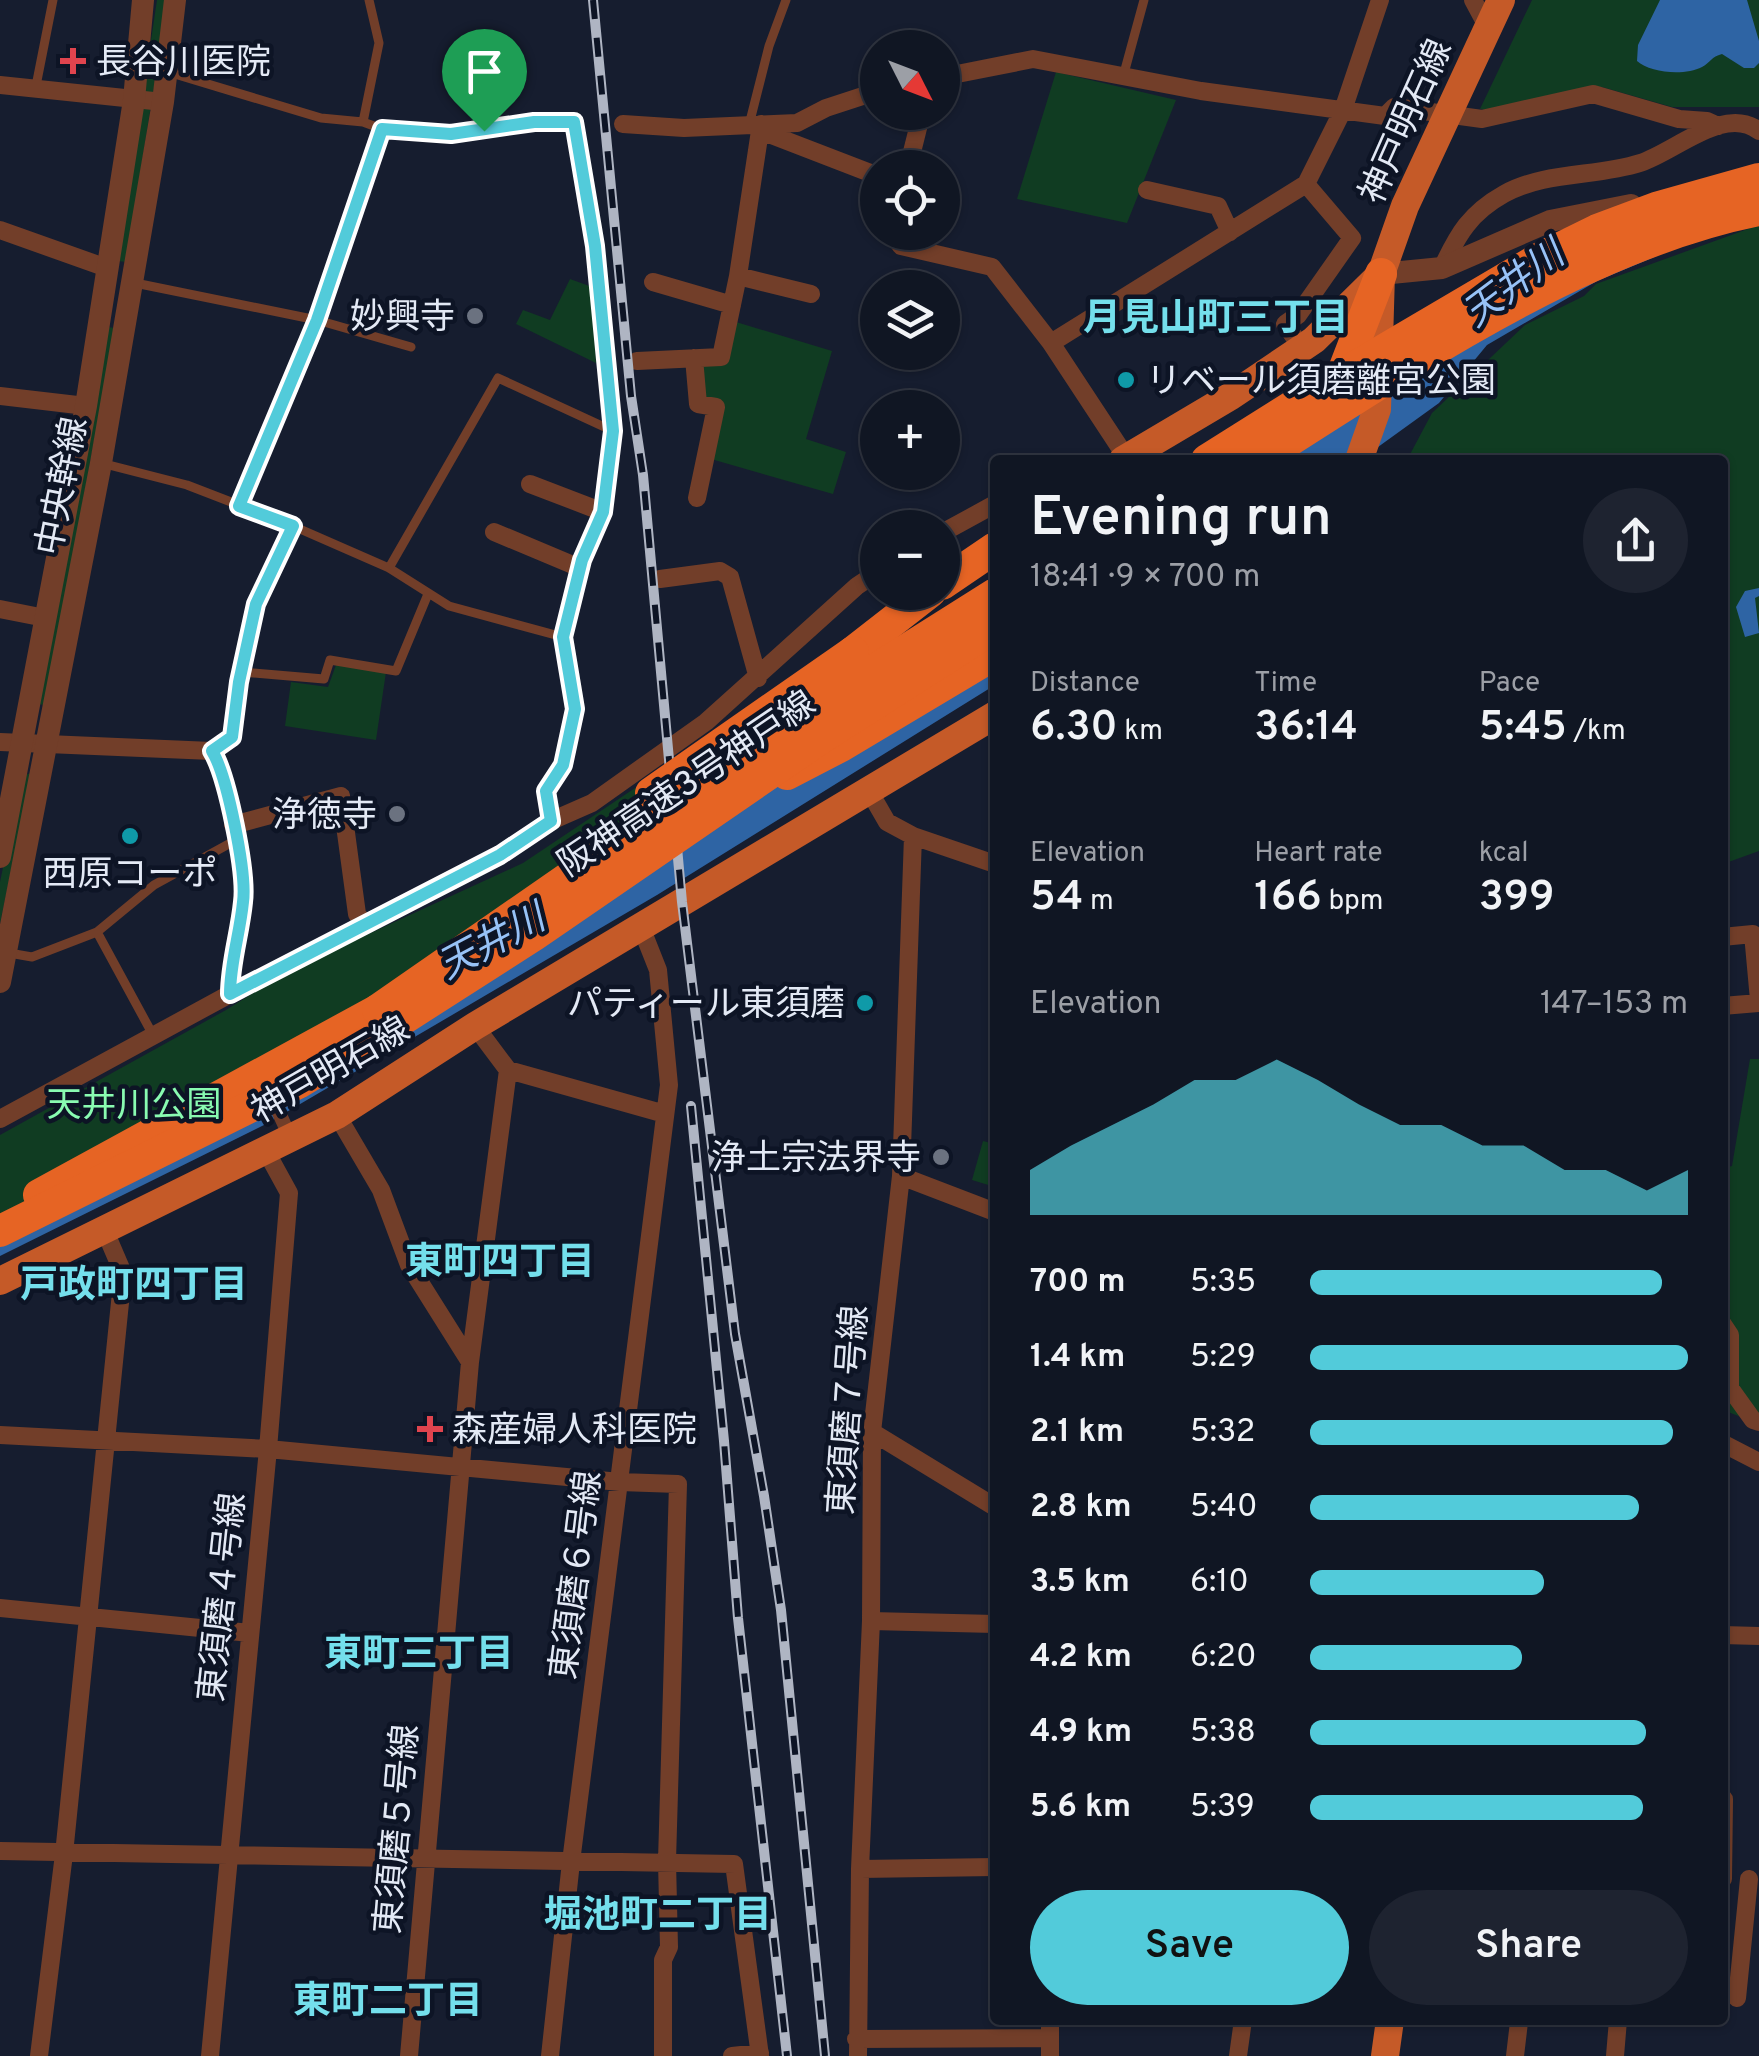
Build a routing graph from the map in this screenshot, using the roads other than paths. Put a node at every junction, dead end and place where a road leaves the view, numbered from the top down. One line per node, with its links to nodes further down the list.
1 (53, 0): 15 (lane)
2 (143, 0): 17 (street, 中央幹線)
3 (175, 0): 11 (street, 中央幹線)
4 (369, 0): 21 (lane)
5 (786, 0): 23 (lane)
6 (1144, 0): 13 (lane)
7 (1380, 0): 19 (street)
8 (1473, 0): 10 (street)
9 (1501, 0): 10 (main road, 神戸明石線)
10 (1488, 28): 20 (main road, 神戸明石線)
11 (168, 72): 18 (street, 中央幹線); 21 (lane)
12 (960, 73): 13 (street)
13 (1123, 77): 19 (street)
14 (0, 85): 15 (street)
15 (35, 91): 17 (street)
16 (860, 98): 23 (street)
17 (134, 100): 18 (street); 35 (street, 中央幹線)
18 (163, 102): 39 (street, 中央幹線)
19 (1342, 110): 20 (street); 29 (street)
20 (1448, 116): 24 (street); 37 (main road, 神戸明石線)
21 (363, 122): 25 (lane)
22 (623, 124): 23 (street)
23 (757, 126): 27 (street); 38 (street)
24 (1718, 126): 26 (street); 36 (street)
25 (382, 129): 43 (lane); 52 (lane)
26 (1759, 131)
27 (860, 169)
28 (1759, 182): 36 (street); 49 (highway, bridge)
29 (1306, 184): 33 (street); 46 (street)
30 (1147, 190): 33 (street)
31 (1759, 210): 49 (highway, bridge)
32 (0, 230): 35 (street)
33 (1230, 232): 44 (street)
34 (918, 250): 44 (street)
35 (107, 268): 51 (street, 中央幹線)
36 (1442, 268): 37 (street)
37 (1381, 274): 46 (main road, 神戸明石線); 49 (main road, 神戸明石線); 57 (highway)
38 (738, 276): 41 (street); 42 (street)
39 (132, 282): 43 (lane); 59 (street, 中央幹線)
40 (653, 282): 42 (street)
41 (810, 294)
42 (732, 305): 47 (street)
43 (317, 320): 45 (lane); 62 (lane)
44 (1051, 343): 53 (street)
45 (410, 347)
46 (1302, 348): 54 (main road, 神戸明石線)
47 (694, 358): 48 (street); 61 (street)
48 (637, 361)
49 (1366, 391): 55 (highway, bridge); 56 (highway, bridge); 58 (main road, 神戸明石線)
50 (0, 396): 51 (street)
51 (86, 406): 78 (street, 中央幹線)
52 (613, 431): 64 (street); 69 (lane)
53 (1119, 455)
54 (1128, 455)
55 (1219, 455)
56 (1267, 455)
57 (1287, 455)
58 (1361, 455)
59 (101, 463): 62 (lane); 86 (street, 中央幹線)
60 (530, 484): 64 (street)
61 (697, 498)
62 (239, 506): 66 (lane)
63 (990, 507): 65 (street)
64 (603, 512): 70 (street)
65 (960, 523)
66 (293, 526): 69 (lane); 82 (lane)
67 (494, 532): 70 (street)
68 (990, 551): 71 (highway)
69 (389, 568): 74 (lane)
70 (580, 568): 80 (street)
71 (960, 572)
72 (660, 579): 83 (street)
73 (860, 584): 83 (street)
74 (428, 594): 80 (lane); 82 (lane)
75 (990, 597): 104 (highway, 阪神高速3号神戸線, bridge)
76 (0, 609): 78 (street)
77 (907, 610): 104 (highway, bridge)
78 (45, 618): 85 (street, 中央幹線)
79 (990, 631): 90 (highway, 阪神高速3号神戸線, bridge)
80 (563, 637): 89 (street)
81 (990, 657): 90 (highway, bridge)
82 (242, 672): 87 (lane)
83 (758, 678): 89 (street)
84 (990, 718): 88 (main road, 神戸明石線)
85 (12, 742): 86 (street); 93 (street, 中央幹線)
86 (47, 742): 87 (street); 99 (street, 中央幹線)
87 (212, 751): 91 (street)
88 (868, 789): 92 (street); 96 (main road, 神戸明石線)
89 (551, 821): 95 (street)
90 (694, 822): 118 (highway, 阪神高速3号神戸線, bridge)
91 (234, 832): 95 (street); 97 (lane); 101 (street)
92 (913, 836): 94 (street); 114 (street, 東須磨７号線)
93 (0, 857)
94 (990, 862)
95 (364, 924): 101 (street)
96 (641, 927): 105 (main road, 神戸明石線); 109 (street, 東須磨６号線)
97 (97, 932): 99 (lane); 106 (lane)
98 (1728, 936): 102 (street)
99 (6, 953): 100 (street, 中央幹線)
100 (0, 982)
101 (230, 994): 106 (street)
102 (1759, 1001): 103 (street)
103 (1728, 1005)
104 (378, 1010): 116 (highway, 阪神高速3号神戸線)
105 (475, 1026): 107 (street); 110 (main road, 神戸明石線)
106 (154, 1038): 111 (street)
107 (508, 1070): 109 (street); 121 (street, 東須磨５号線)
108 (262, 1078): 112 (street)
109 (664, 1114): 130 (street, 東須磨６号線)
110 (336, 1115): 113 (main road, 神戸明石線); 121 (street)
111 (0, 1120)
112 (285, 1126)
113 (266, 1151): 117 (main road, 神戸明石線); 127 (street, 東須磨４号線)
114 (902, 1176): 115 (street); 123 (street, 東須磨７号線)
115 (990, 1210)
116 (0, 1217)
117 (105, 1231): 119 (main road, 神戸明石線); 125 (street)
118 (0, 1232)
119 (0, 1281)
120 (1728, 1332): 122 (street)
121 (470, 1362): 129 (street, 東須磨５号線)
122 (1759, 1422)
123 (872, 1432): 131 (street); 134 (street, 東須磨７号線)
124 (0, 1435): 125 (street)
125 (107, 1443): 127 (street); 133 (street)
126 (1728, 1446): 128 (street)
127 (268, 1448): 129 (street); 136 (street, 東須磨４号線)
128 (1759, 1462)
129 (460, 1466): 130 (street); 142 (street, 東須磨５号線)
130 (620, 1482): 143 (street); 144 (street, 東須磨６号線)
131 (990, 1504)
132 (0, 1608): 133 (street)
133 (89, 1618): 136 (street); 140 (street)
134 (871, 1621): 135 (street); 146 (street, 東須磨７号線)
135 (990, 1624)
136 (250, 1633): 141 (street, 東須磨４号線)
137 (1728, 1636): 138 (street)
138 (1759, 1636)
139 (0, 1851): 140 (street)
140 (64, 1854): 141 (street); 157 (street)
141 (227, 1854): 142 (street); 158 (street, 東須磨４号線)
142 (427, 1858): 144 (street); 159 (street, 東須磨５号線)
143 (667, 1861): 144 (street); 156 (street); 161 (street)
144 (572, 1862): 160 (street, 東須磨６号線)
145 (990, 1867): 146 (street)
146 (860, 1869): 155 (street, 東須磨７号線)
147 (1728, 1879): 148 (street)
148 (1754, 1879): 149 (street)
149 (1737, 1998)
150 (1242, 2025): 163 (street)
151 (1389, 2025): 164 (main road)
152 (1519, 2025): 165 (street)
153 (1618, 2025): 166 (street)
154 (1050, 2038): 155 (street)
155 (857, 2048)
156 (760, 2054): 162 (street)
157 (39, 2056)
158 (210, 2056)
159 (408, 2056)
160 (550, 2056)
161 (663, 2056)
162 (732, 2056)
163 (1238, 2056)
164 (1385, 2056)
165 (1515, 2056)
166 (1615, 2056)

